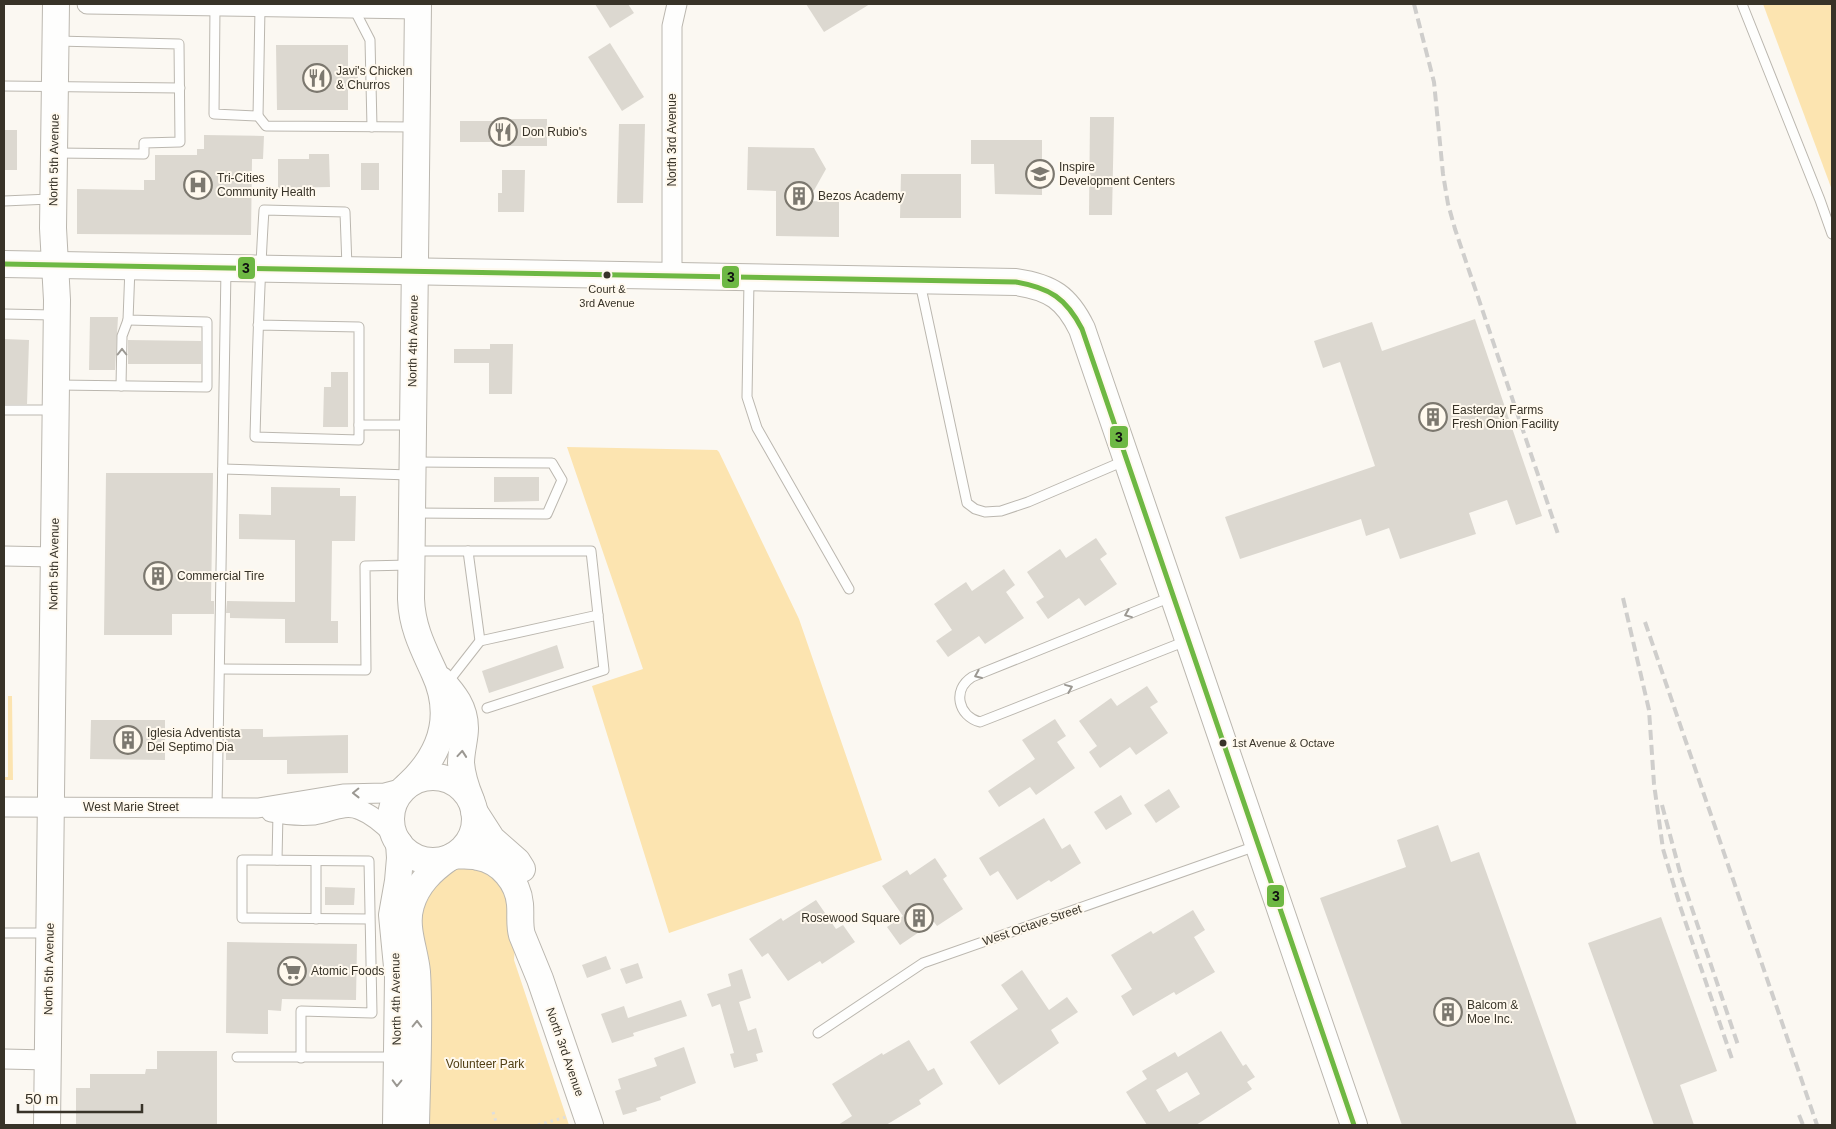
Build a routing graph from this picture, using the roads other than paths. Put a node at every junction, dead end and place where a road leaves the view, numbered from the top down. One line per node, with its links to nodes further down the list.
1 (56, 4): 9 (street, North 5th Avenue)
2 (87, 4): 6 (street)
3 (677, 4): 27 (street, North 3rd Avenue)
4 (1742, 4): 19 (lane)
5 (418, 6): 8 (street); 15 (street, North 4th Avenue)
6 (215, 7): 7 (street); 13 (lane)
7 (260, 8): 8 (street); 13 (lane)
8 (354, 9): 14 (lane)
9 (55, 41): 11 (street, North 5th Avenue); 12 (lane)
10 (4, 86): 11 (lane)
11 (55, 87): 12 (lane); 16 (street, North 5th Avenue)
12 (180, 88): 16 (lane)
13 (258, 116): 14 (lane)
14 (372, 127): 15 (lane)
15 (416, 127): 26 (street, North 4th Avenue)
16 (54, 153): 17 (street, North 5th Avenue)
17 (53, 199): 18 (lane); 21 (street, North 5th Avenue)
18 (4, 200)
19 (1832, 234)
20 (4, 264): 21 (street)
21 (55, 265): 22 (street); 31 (street, North 5th Avenue)
22 (130, 267): 23 (street); 32 (lane)
23 (226, 269): 24 (street); 40 (lane)
24 (260, 269): 25 (street); 25 (lane); 33 (lane)
25 (346, 270): 26 (street)
26 (414, 271): 27 (street); 38 (street, North 4th Avenue)
27 (672, 276): 28 (street)
28 (749, 276): 29 (street); 47 (lane)
29 (920, 280): 39 (street); 39 (lane)
30 (4, 314): 31 (lane)
31 (57, 315): 35 (street, North 5th Avenue)
32 (128, 320): 34 (lane, one-way to 32); 34 (lane)
33 (258, 325): 37 (lane); 37 (lane)
34 (121, 386): 35 (lane)
35 (56, 398): 36 (lane); 45 (street, North 5th Avenue)
36 (4, 410)
37 (359, 425): 38 (lane)
38 (412, 425): 41 (street, North 4th Avenue)
39 (1127, 460): 48 (street)
40 (223, 469): 41 (lane); 52 (lane)
41 (412, 469): 42 (street, North 4th Avenue); 42 (lane)
42 (411, 513): 46 (street, North 4th Avenue)
43 (468, 551): 46 (lane); 49 (lane); 51 (lane)
44 (4, 556): 45 (street)
45 (54, 557): 58 (street, North 5th Avenue)
46 (411, 558): 52 (lane); 53 (street, North 4th Avenue)
47 (849, 589)
48 (1174, 596): 50 (street); 50 (lane, one-way to 50)
49 (598, 616): 51 (lane); 54 (lane)
50 (1189, 640): 63 (street)
51 (480, 642): 53 (lane)
52 (220, 668): 59 (lane)
53 (440, 679): 55 (street, North 4th Avenue); 56 (street, North 4th Avenue, one-way to 53)
54 (487, 708)
55 (407, 786): 56 (street); 60 (street, West Marie Street, one-way to 60); 62 (street)
56 (473, 806): 64 (street); 71 (street, North 3rd Avenue)
57 (4, 807): 58 (street, West Marie Street)
58 (51, 807): 59 (street, West Marie Street); 69 (street, North 5th Avenue)
59 (217, 808): 60 (street, West Marie Street)
60 (258, 808): 61 (street, West Marie Street)
61 (278, 813): 62 (street, West Marie Street); 65 (lane)
62 (396, 839): 64 (street); 74 (street, North 4th Avenue)
63 (1259, 845): 72 (lane, West Octave Street); 82 (street)
64 (452, 857): 71 (street, North 3rd Avenue); 74 (street, North 4th Avenue, one-way to 64)
65 (276, 860): 66 (lane); 67 (lane)
66 (316, 861): 67 (lane); 68 (lane)
67 (316, 919): 68 (lane)
68 (370, 919): 75 (lane)
69 (49, 932): 70 (lane); 77 (street, North 5th Avenue)
70 (4, 933)
71 (540, 979): 78 (street, North 3rd Avenue)
72 (818, 1033)
73 (237, 1057): 75 (lane)
74 (407, 1057): 75 (lane); 80 (street, North 4th Avenue, one-way to 80); 81 (street, North 4th Avenue)
75 (301, 1058)
76 (4, 1059): 77 (street)
77 (48, 1060): 79 (street, North 5th Avenue)
78 (578, 1121)
79 (47, 1125)
80 (396, 1125)
81 (416, 1125)
82 (1354, 1125)

